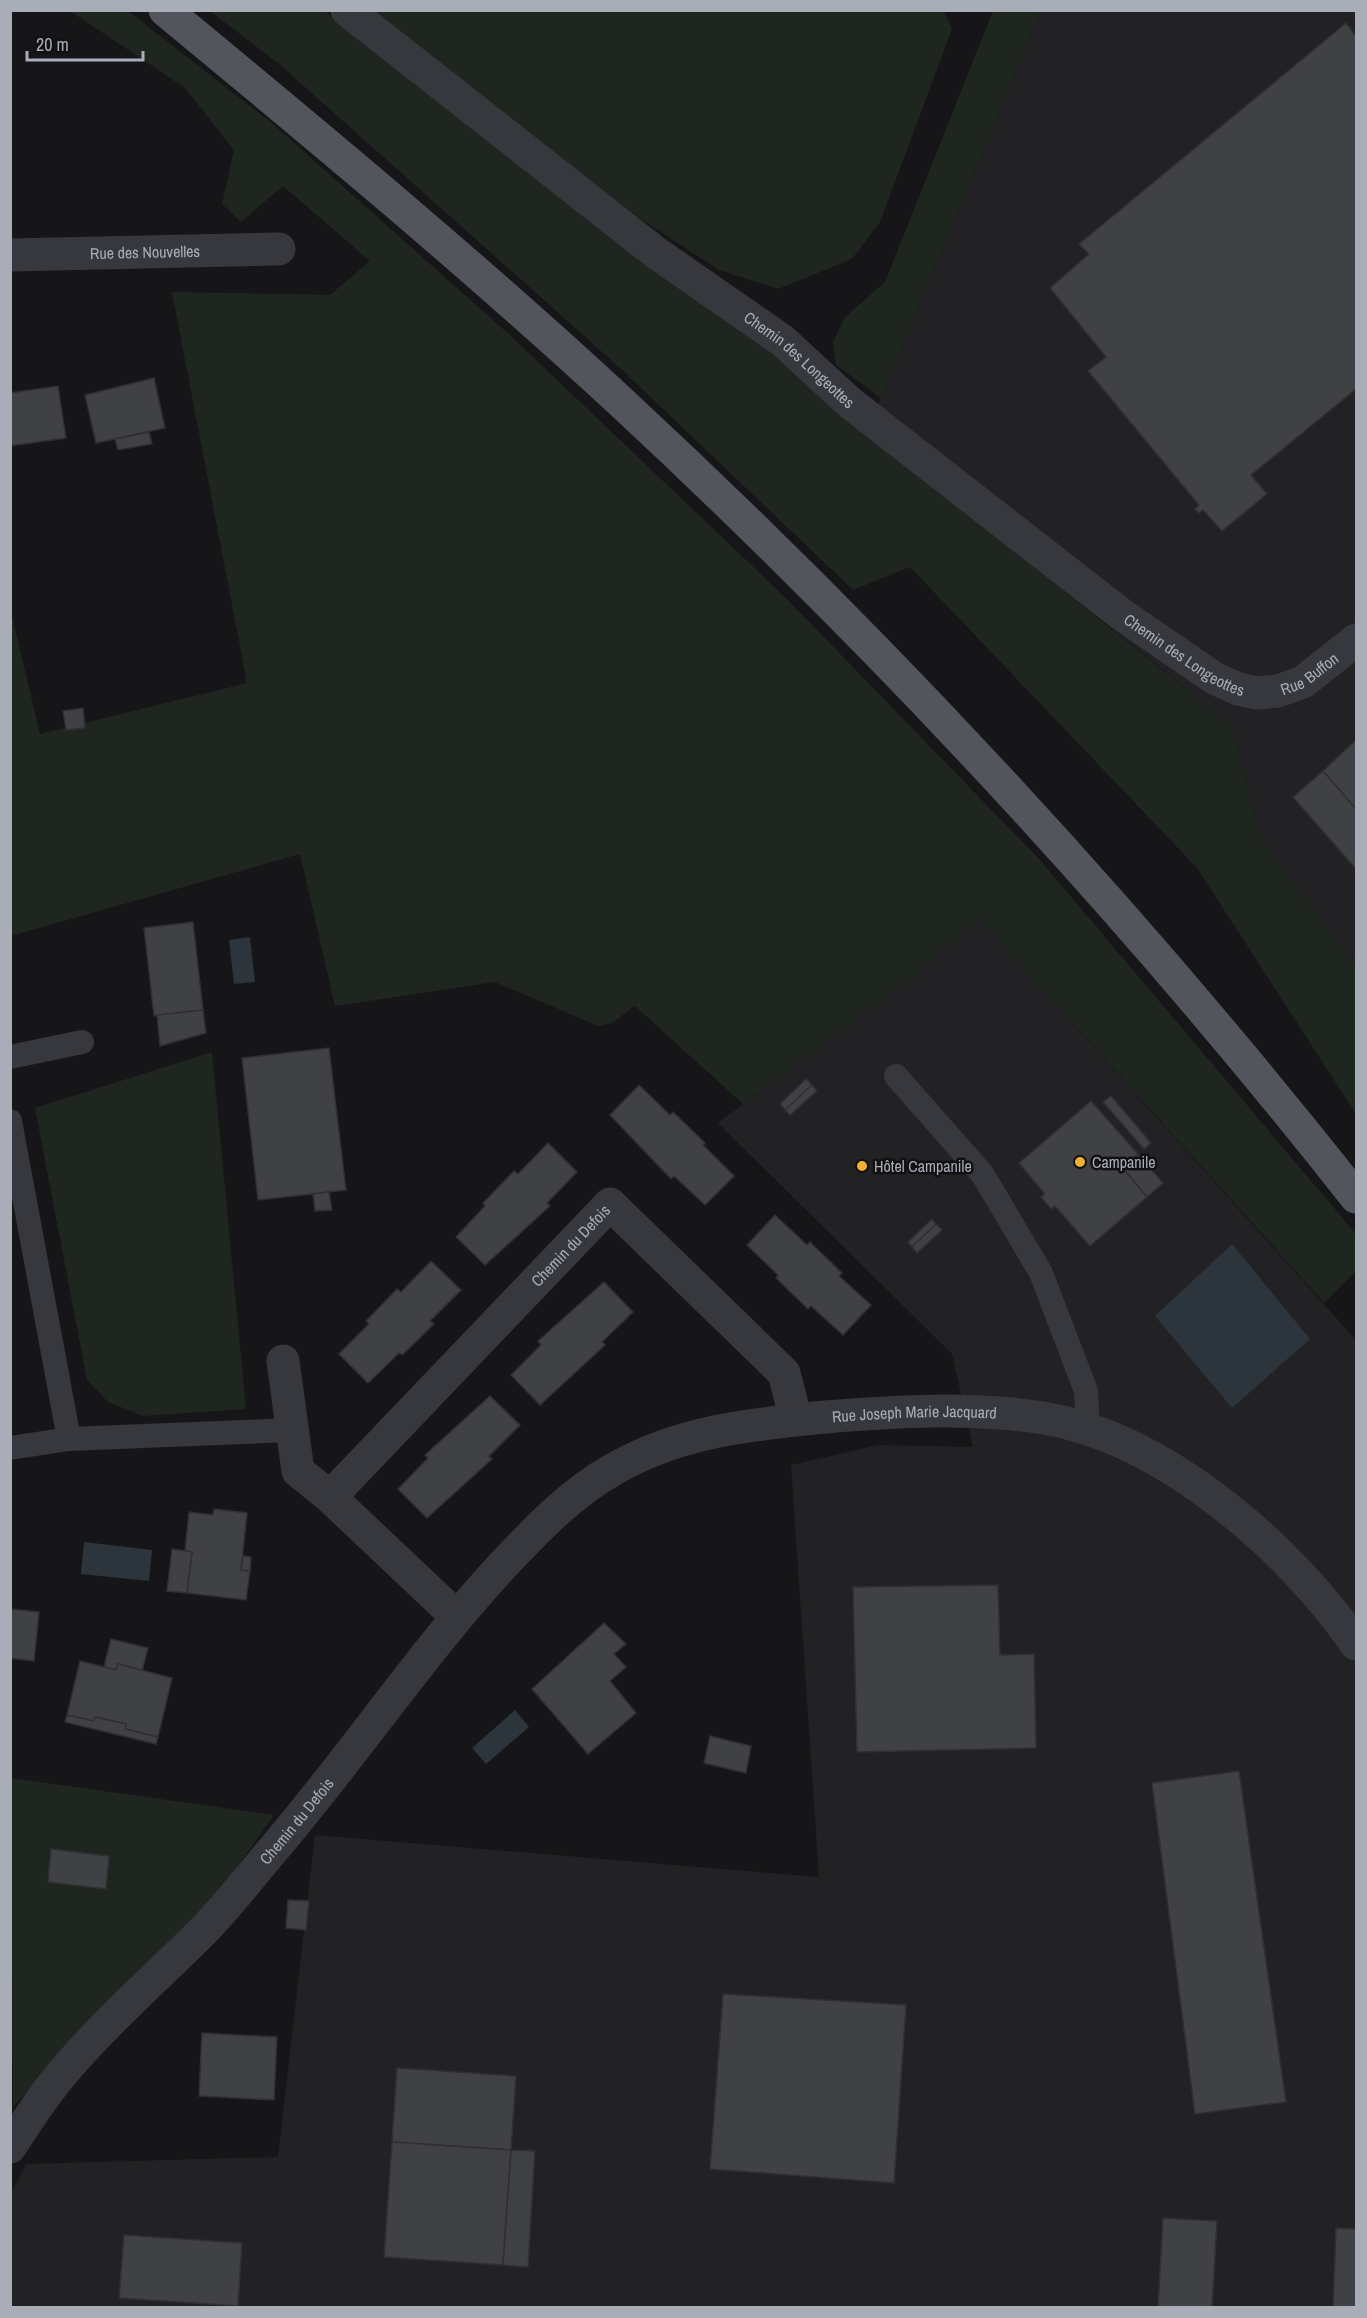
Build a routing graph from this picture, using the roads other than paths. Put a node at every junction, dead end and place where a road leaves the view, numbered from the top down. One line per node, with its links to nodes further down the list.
1 (165, 10): 11 (main road)
2 (347, 10): 6 (street, Chemin des Longeottes)
3 (279, 249): 4 (street, Rue des Nouvelles)
4 (10, 255)
5 (1356, 640): 6 (street, Rue Buffon)
6 (1257, 693)
7 (82, 1042): 8 (lane)
8 (10, 1057)
9 (896, 1076): 15 (lane)
10 (10, 1121): 16 (lane)
11 (1356, 1197)
12 (283, 1361): 14 (street)
13 (796, 1420): 15 (street, Rue Joseph Marie Jacquard); 18 (street, Chemin du Defois); 19 (street, Rue Joseph Marie Jacquard)
14 (292, 1430): 16 (lane); 18 (street)
15 (1088, 1430): 20 (street, Rue Joseph Marie Jacquard)
16 (69, 1439): 17 (lane)
17 (10, 1448)
18 (330, 1497): 19 (street)
19 (456, 1616): 21 (street, Chemin du Defois)
20 (1356, 1644)
21 (10, 2147)

